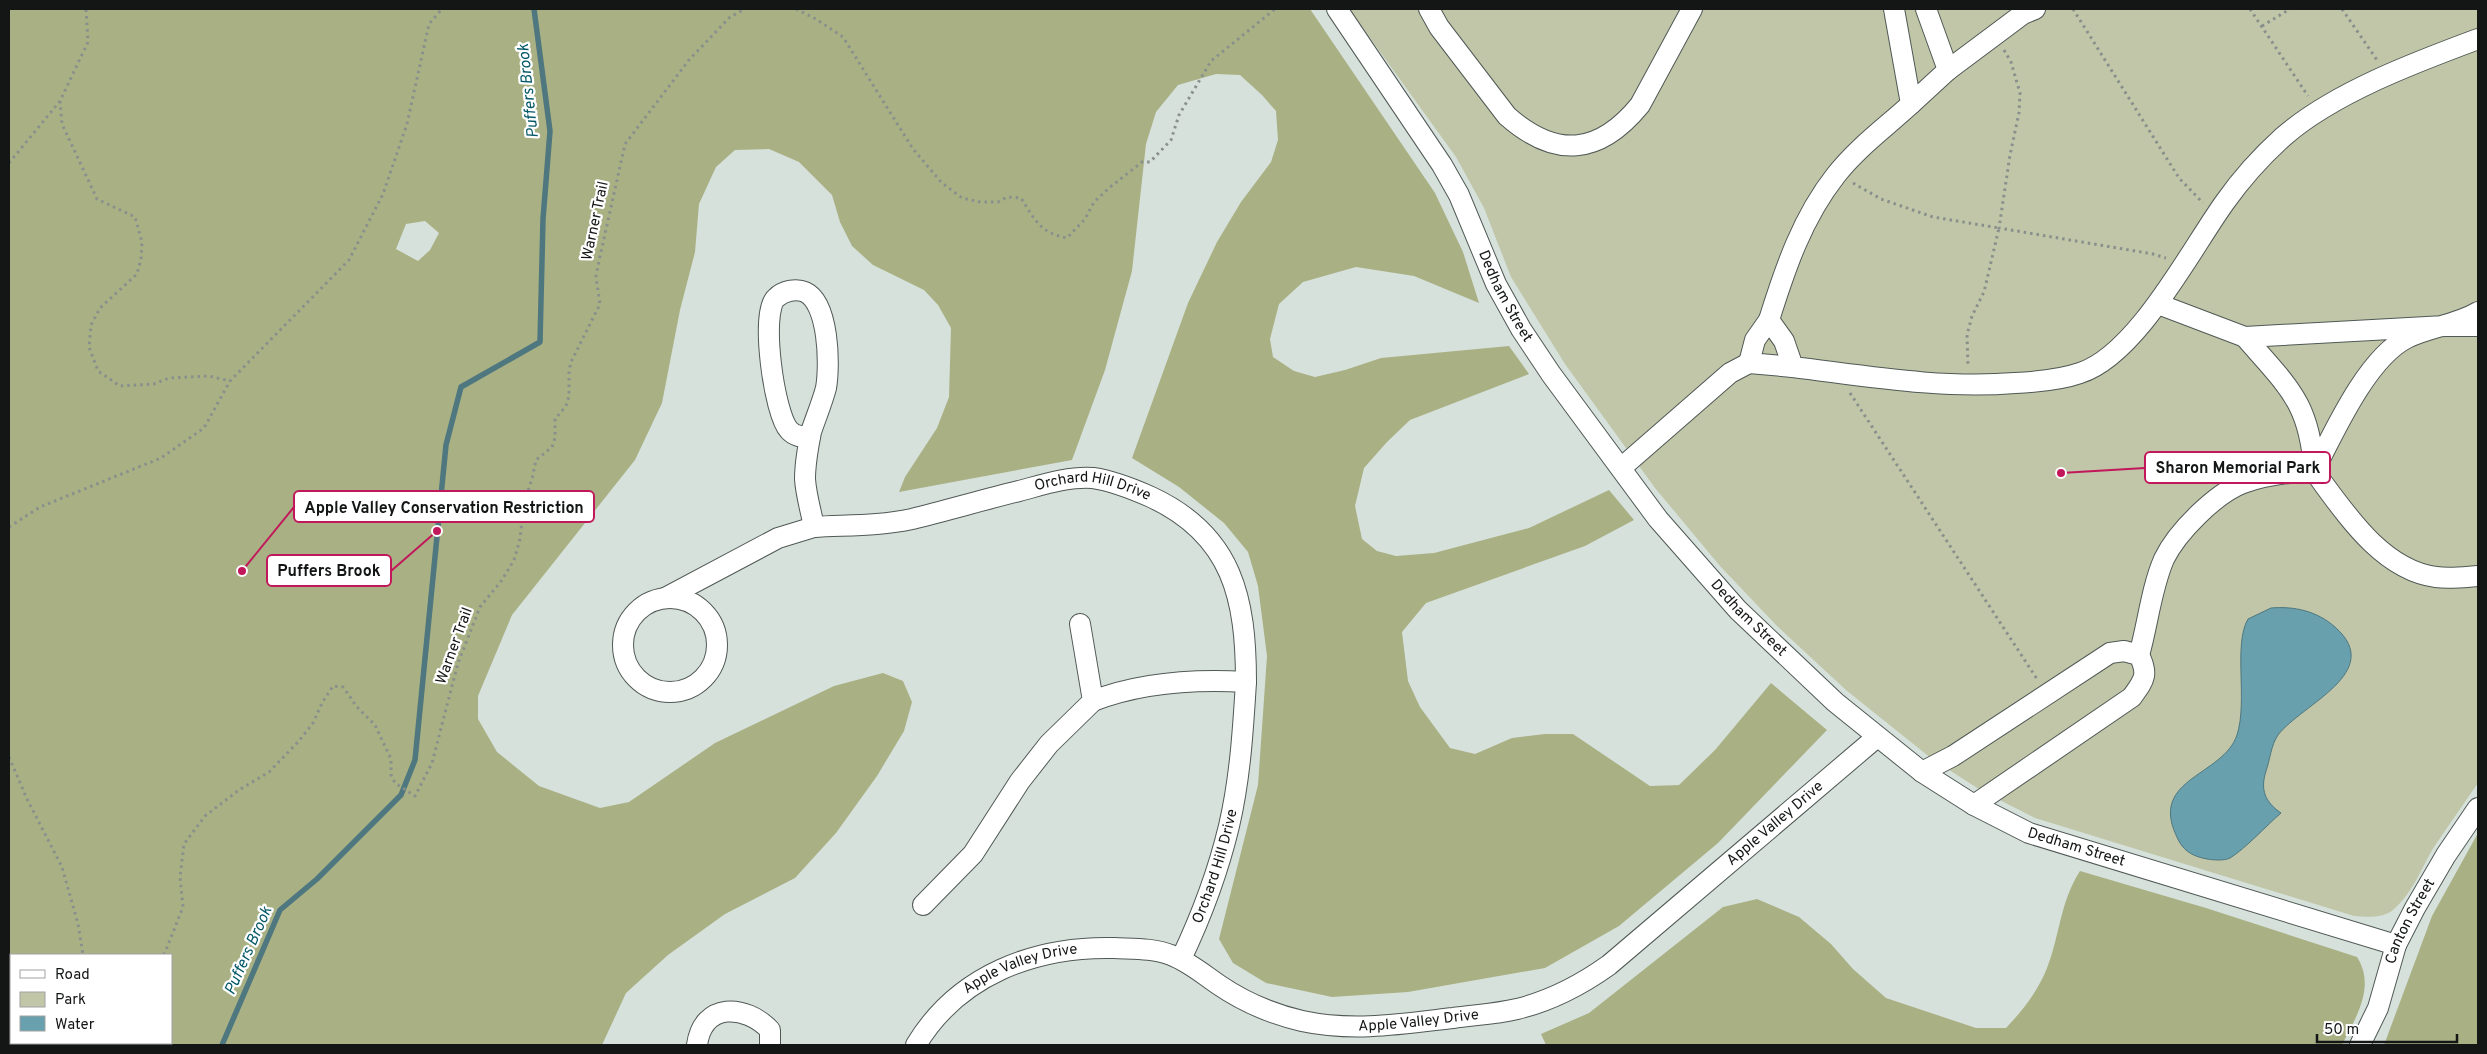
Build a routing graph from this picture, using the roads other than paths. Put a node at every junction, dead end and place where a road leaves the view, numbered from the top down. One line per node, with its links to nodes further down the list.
1 (1337, 9): 19 (street, Dedham Street)
2 (1429, 9): 3 (street)
3 (1692, 9)
4 (1894, 9): 9 (street)
5 (1926, 9): 8 (street)
6 (2035, 9): 8 (street)
7 (2478, 39): 10 (street)
8 (1948, 70): 9 (street)
9 (1911, 104): 12 (street)
10 (2158, 304): 15 (street); 17 (street)
11 (2478, 312): 13 (street)
12 (1769, 320): 16 (street); 17 (street)
13 (2445, 326): 14 (street); 15 (street); 20 (street)
14 (2478, 326)
15 (2245, 337): 20 (street)
16 (1749, 363): 17 (street); 19 (street)
17 (1793, 367)
18 (810, 438): 18 (street); 21 (street)
19 (1621, 468): 28 (street, Dedham Street)
20 (2314, 471): 22 (street); 25 (street)
21 (814, 527): 23 (street, Orchard Hill Drive); 26 (street, Orchard Hill Drive)
22 (2478, 576)
23 (665, 598): 23 (street, Orchard Hill Drive)
24 (1080, 624): 27 (street)
25 (2139, 655): 29 (street); 30 (street)
26 (1246, 682): 27 (street); 34 (street, Orchard Hill Drive)
27 (1093, 701): 32 (street)
28 (1877, 737): 29 (street, Dedham Street); 34 (street, Apple Valley Drive)
29 (1922, 772): 30 (street, Dedham Street)
30 (1974, 805): 33 (street, Dedham Street)
31 (2478, 808): 33 (street, Canton Street)
32 (923, 905)
33 (2396, 945): 38 (street, Canton Street)
34 (1182, 959): 37 (street, Apple Valley Drive)
35 (697, 1045): 36 (street)
36 (770, 1045)
37 (916, 1045)
38 (2360, 1045)

